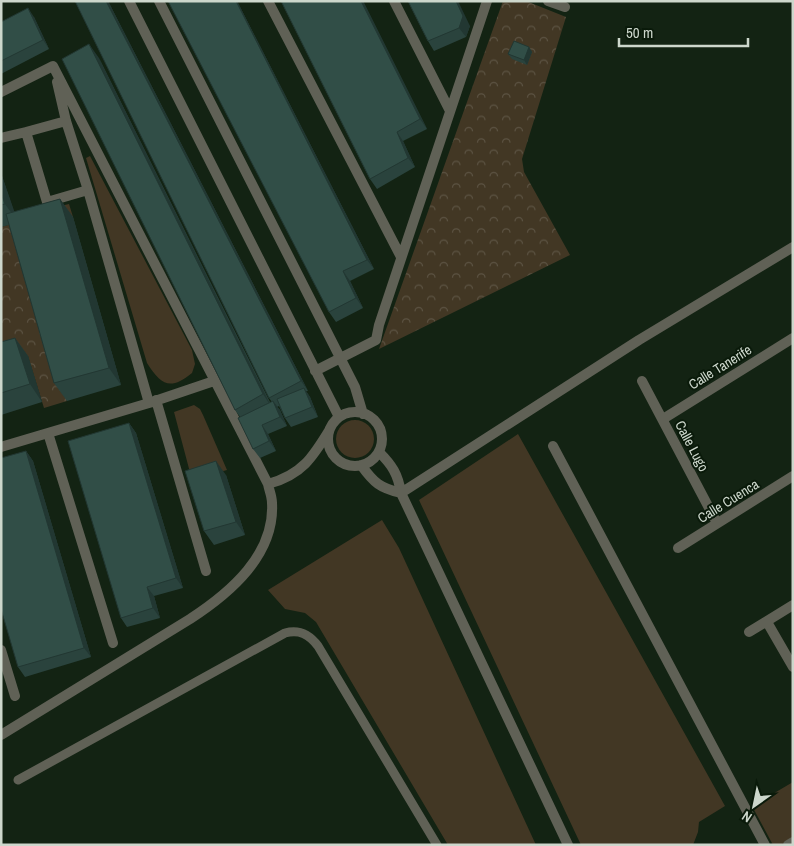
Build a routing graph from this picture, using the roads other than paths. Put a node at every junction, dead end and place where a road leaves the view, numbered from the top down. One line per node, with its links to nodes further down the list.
1 (129, 1): 19 (street)
2 (158, 1): 18 (street)
3 (268, 1): 16 (street)
4 (394, 1): 10 (street)
5 (487, 1): 10 (street)
6 (548, 1): 7 (street)
7 (565, 7)
8 (53, 66): 9 (street); 11 (street); 20 (street)
9 (1, 92)
10 (450, 111): 16 (street)
11 (66, 121): 12 (street); 14 (street)
12 (26, 132): 13 (street); 14 (street)
13 (1, 138)
14 (88, 190): 22 (street)
15 (793, 247): 34 (street)
16 (401, 257): 18 (street)
17 (793, 338): 25 (street, Calle Tanerife)
18 (340, 358): 19 (street); 23 (street)
19 (315, 371): 24 (street)
20 (214, 381): 22 (street); 33 (street)
21 (642, 381): 25 (street, Calle Lugo)
22 (153, 401): 27 (street); 37 (street)
23 (363, 414): 24 (street); 30 (street)
24 (339, 417): 26 (street)
25 (663, 419): 35 (street, Calle Lugo)
26 (330, 429): 31 (street); 33 (street)
27 (48, 433): 29 (street); 41 (street)
28 (552, 446): 50 (street)
29 (1, 447)
30 (378, 452): 31 (street); 34 (street)
31 (361, 465): 34 (street)
32 (793, 476): 35 (street, Calle Cuenca)
33 (268, 484): 45 (street)
34 (401, 493): 49 (street)
35 (717, 523): 36 (street, Calle Cuenca)
36 (678, 548)
37 (206, 571)
38 (793, 605): 39 (street)
39 (767, 622): 40 (street); 43 (street)
40 (749, 632)
41 (113, 643)
42 (1, 650): 44 (street)
43 (793, 667)
44 (15, 696)
45 (1, 735)
46 (18, 780): 48 (lane)
47 (793, 842): 51 (street)
48 (437, 845)
49 (568, 845)
50 (765, 845)
51 (788, 845)

